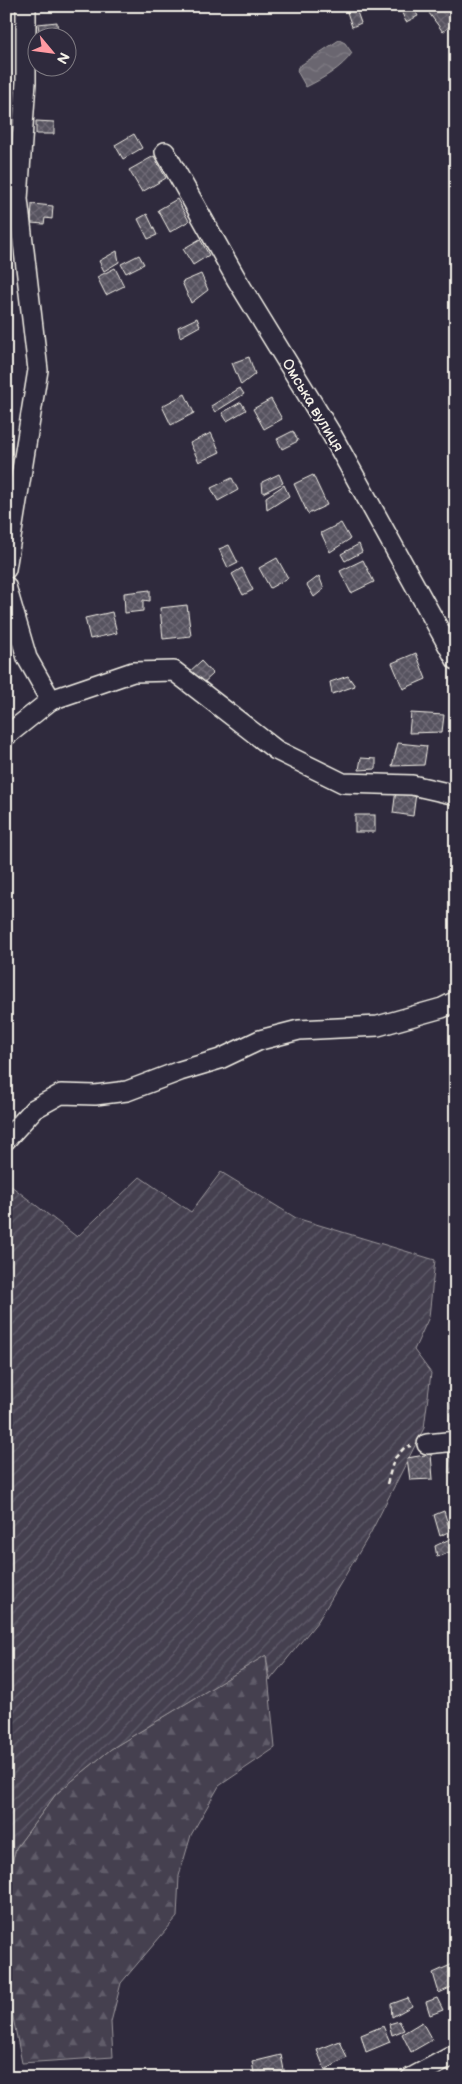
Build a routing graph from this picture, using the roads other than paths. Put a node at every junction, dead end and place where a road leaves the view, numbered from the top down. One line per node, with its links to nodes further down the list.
1 (26, 6): 3 (street)
2 (165, 152): 5 (street, Омська вулиця)
3 (6, 569)
4 (6, 586): 6 (street)
5 (456, 660)
6 (51, 700): 7 (street); 8 (street)
7 (6, 736)
8 (456, 795)
9 (456, 1001): 10 (street)
10 (6, 1140)
11 (456, 1441): 12 (street)
12 (426, 1444)
13 (456, 2054): 14 (street)
14 (411, 2078)

